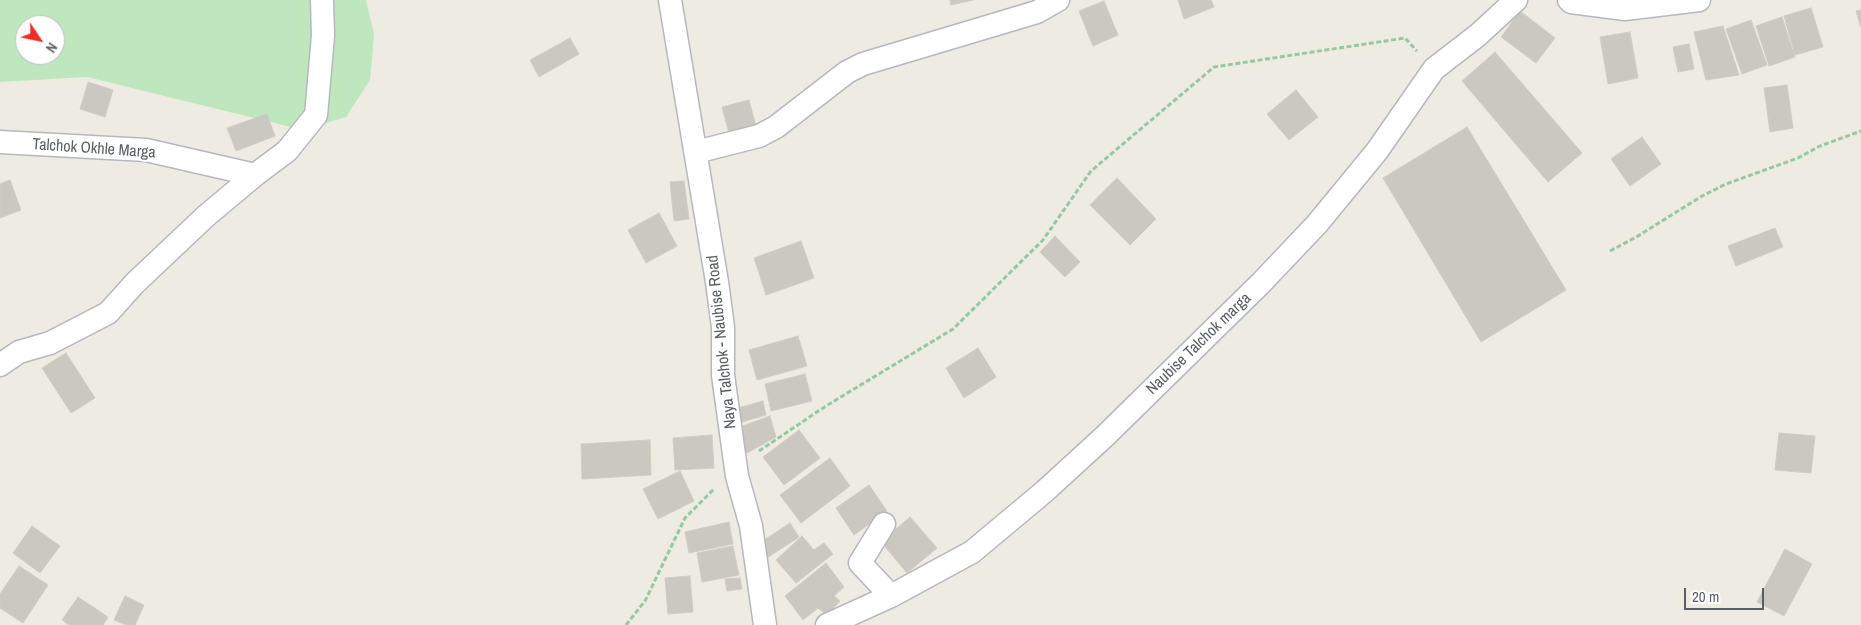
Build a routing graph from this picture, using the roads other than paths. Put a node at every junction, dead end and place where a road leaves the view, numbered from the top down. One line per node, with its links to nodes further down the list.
1 (322, 0): 9 (street)
2 (670, 0): 8 (street, Naya Talchok - Naubise Road)
3 (1058, 0): 8 (street)
4 (1516, 0): 12 (street, Naubise Talchok marga)
5 (1569, 0): 6 (street)
6 (1699, 0)
7 (0, 142): 9 (street, Talchok Okhle Marga)
8 (696, 152): 13 (street, Naya Talchok - Naubise Road)
9 (255, 174): 10 (street)
10 (0, 365)
11 (884, 524): 12 (street)
12 (891, 596): 14 (street, Naubise Talchok marga)
13 (765, 625)
14 (828, 625)

